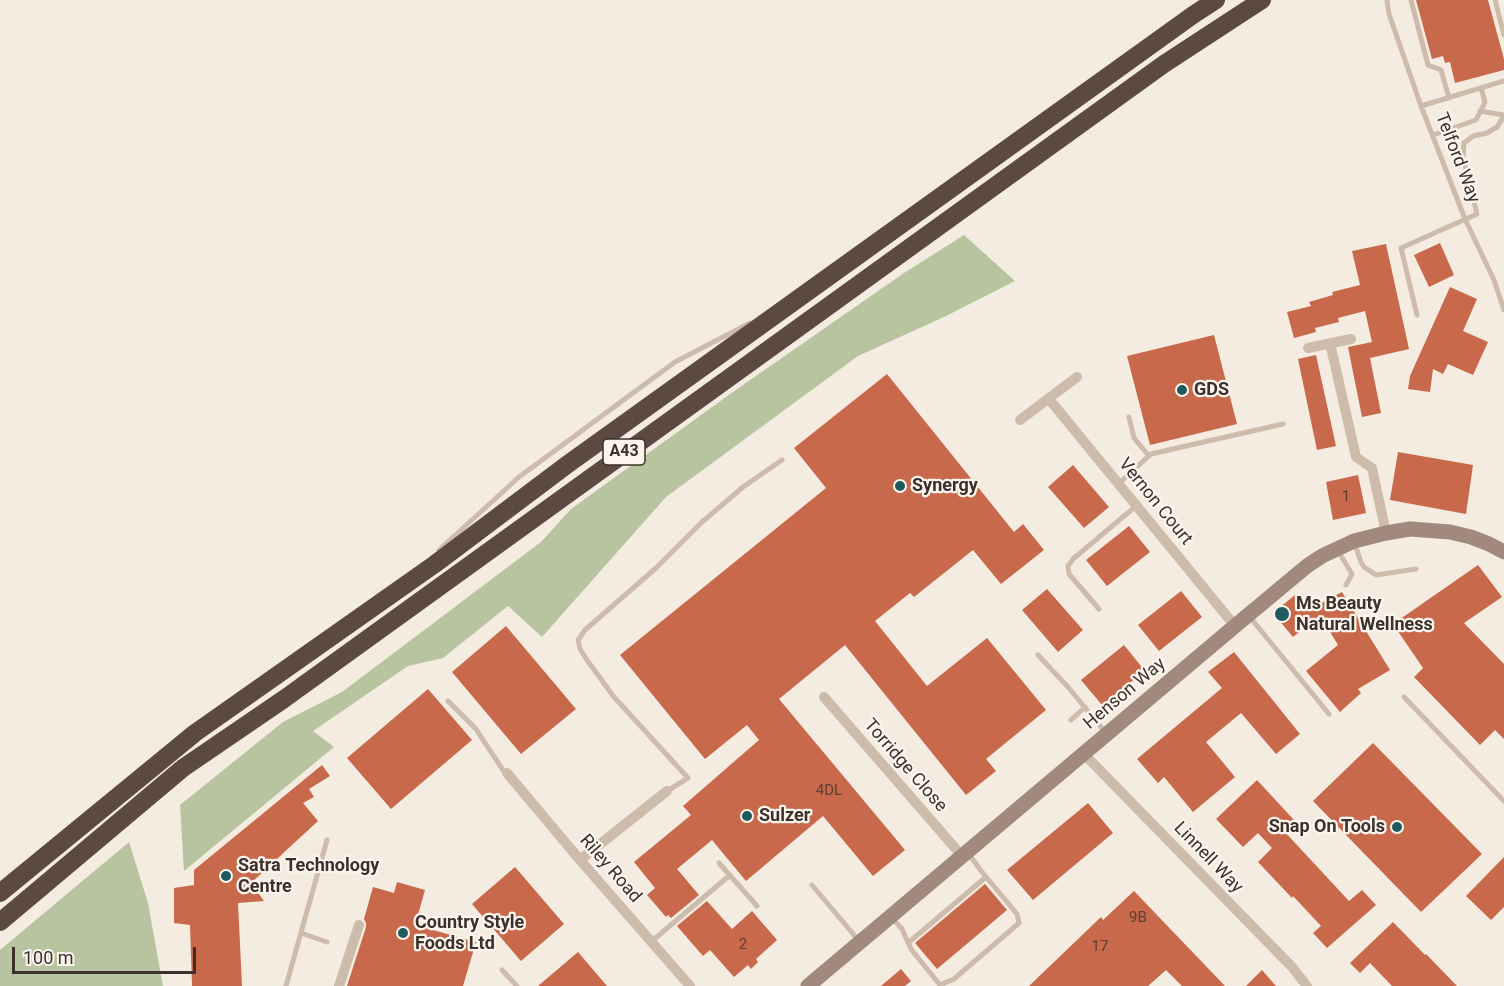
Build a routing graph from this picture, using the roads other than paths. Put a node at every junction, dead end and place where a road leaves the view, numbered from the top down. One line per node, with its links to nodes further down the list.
1 (1216, 0): 15 (highway, A43)
2 (1262, 0): 64 (highway, A43)
3 (1387, 0): 10 (lane, Telford Way)
4 (1411, 0): 9 (lane)
5 (1495, 0): 6 (lane)
6 (1504, 35)
7 (1504, 81): 8 (lane)
8 (1481, 88): 9 (lane); 11 (lane)
9 (1449, 98): 10 (lane)
10 (1421, 106): 13 (lane, Telford Way)
11 (1480, 111): 12 (lane); 13 (lane)
12 (1504, 116): 14 (lane)
13 (1433, 135): 14 (lane, Telford Way)
14 (1465, 219): 16 (lane, Telford Way); 17 (lane)
15 (801, 297): 34 (lane); 38 (highway, A43)
16 (1504, 310)
17 (1417, 315)
18 (1352, 339): 19 (street)
19 (1330, 343): 20 (street); 30 (street)
20 (1308, 348)
21 (1077, 377): 22 (street)
22 (1049, 399): 24 (street); 28 (street, Vernon Court)
23 (1129, 417): 26 (lane)
24 (1020, 420)
25 (1283, 424): 26 (lane)
26 (1149, 456): 28 (lane)
27 (782, 460): 52 (lane)
28 (1118, 484): 29 (street, Vernon Court)
29 (1136, 506): 39 (lane); 41 (street, Vernon Court)
30 (1386, 533): 31 (street, Henson Way); 33 (street, Henson Way)
31 (1354, 541): 32 (street, Henson Way); 36 (lane)
32 (1337, 548): 37 (lane); 40 (street, Henson Way)
33 (1504, 552)
34 (435, 554)
35 (427, 561): 38 (lane)
36 (1416, 569)
37 (1346, 585)
38 (385, 600): 61 (highway, A43)
39 (1099, 609)
40 (1248, 615): 41 (street, Henson Way); 47 (lane)
41 (1235, 626): 49 (street, Henson Way)
42 (1038, 655): 46 (lane)
43 (824, 697): 55 (street, Torridge Close)
44 (1404, 697): 53 (lane)
45 (448, 701): 51 (lane)
46 (1085, 707): 48 (lane); 49 (lane)
47 (1329, 714)
48 (1071, 720)
49 (1107, 734): 50 (street, Henson Way)
50 (1084, 754): 55 (street, Henson Way); 78 (street, Linnell Way)
51 (507, 773): 56 (street, Riley Road)
52 (667, 790): 56 (street)
53 (1504, 801)
54 (327, 840): 66 (lane)
55 (964, 854): 59 (lane); 63 (street, Henson Way)
56 (580, 860): 67 (street, Riley Road)
57 (718, 863): 58 (lane)
58 (730, 875): 62 (lane); 67 (lane)
59 (986, 877): 70 (lane); 72 (lane)
60 (812, 885): 69 (lane)
61 (0, 892)
62 (757, 906)
63 (891, 916): 69 (street, Henson Way); 70 (lane)
64 (0, 922)
65 (359, 925): 74 (street)
66 (301, 933): 68 (lane); 73 (lane)
67 (652, 941): 76 (street, Riley Road)
68 (327, 942)
69 (860, 942): 77 (street, Henson Way)
70 (908, 943): 72 (lane)
71 (502, 970): 75 (lane)
72 (940, 985)
73 (286, 986)
74 (339, 986)
75 (517, 986)
76 (690, 986)
77 (808, 986)
78 (1307, 986)

